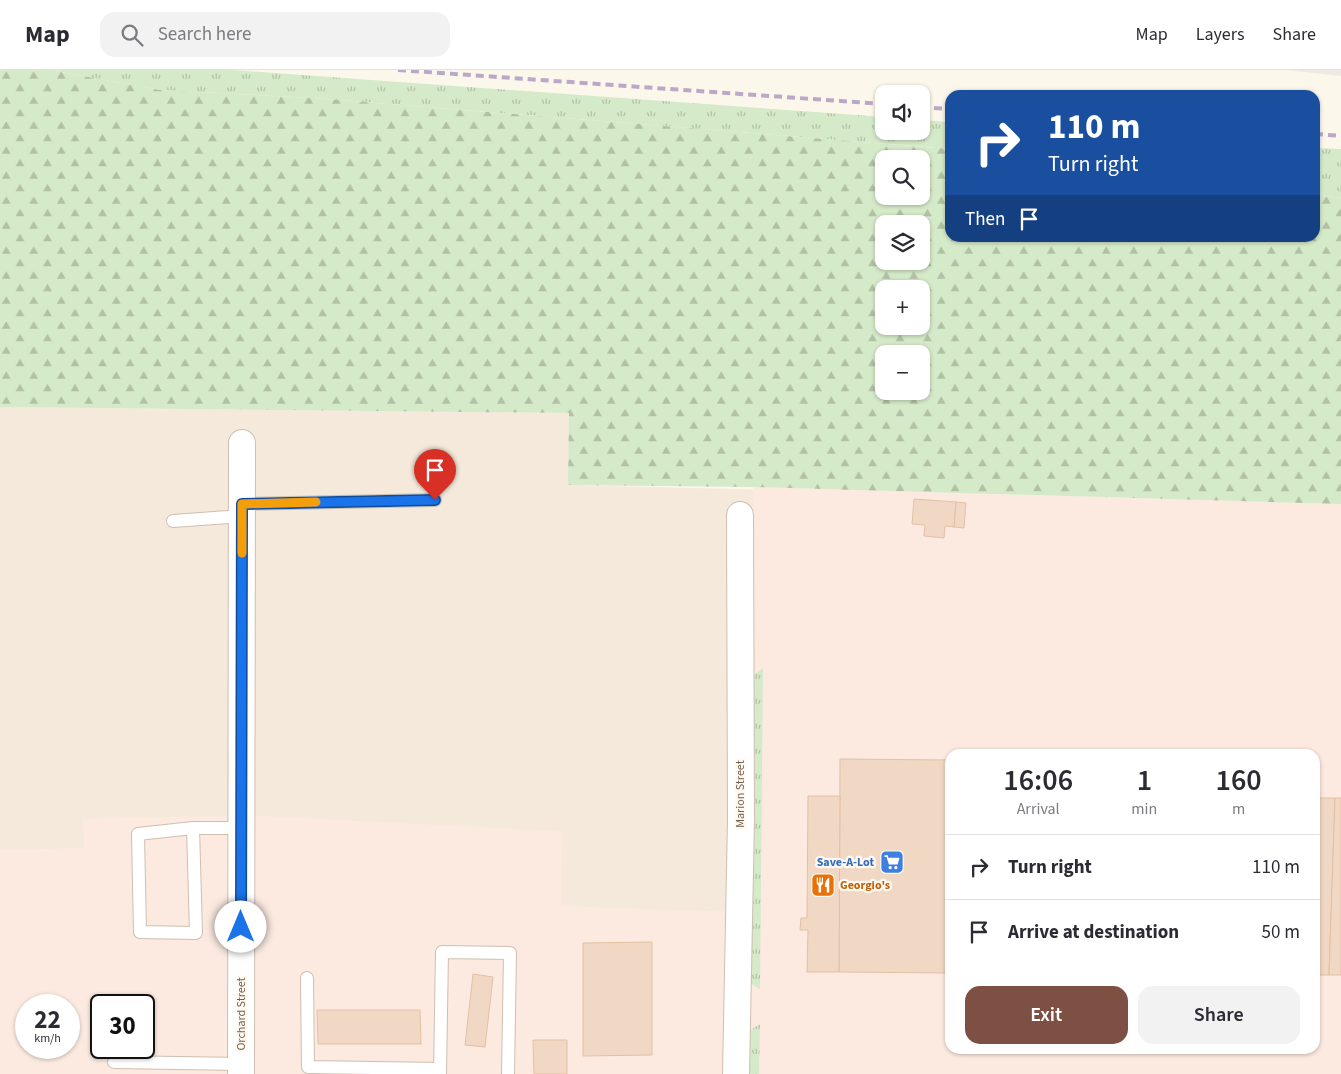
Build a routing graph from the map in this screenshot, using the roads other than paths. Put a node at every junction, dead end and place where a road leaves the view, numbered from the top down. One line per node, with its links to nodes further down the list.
1 (242, 443): 3 (street, Orchard Street)
2 (435, 500): 3 (lane)
3 (242, 510): 5 (lane); 7 (street, Orchard Street)
4 (740, 515): 14 (street, Marion Street)
5 (173, 522)
6 (193, 828): 6 (lane); 7 (lane)
7 (241, 828): 10 (street, Orchard Street)
8 (307, 978): 11 (lane)
9 (114, 1062): 10 (lane)
10 (242, 1069)
11 (307, 1071): 12 (lane)
12 (440, 1071): 13 (lane)
13 (508, 1074)
14 (736, 1074)

